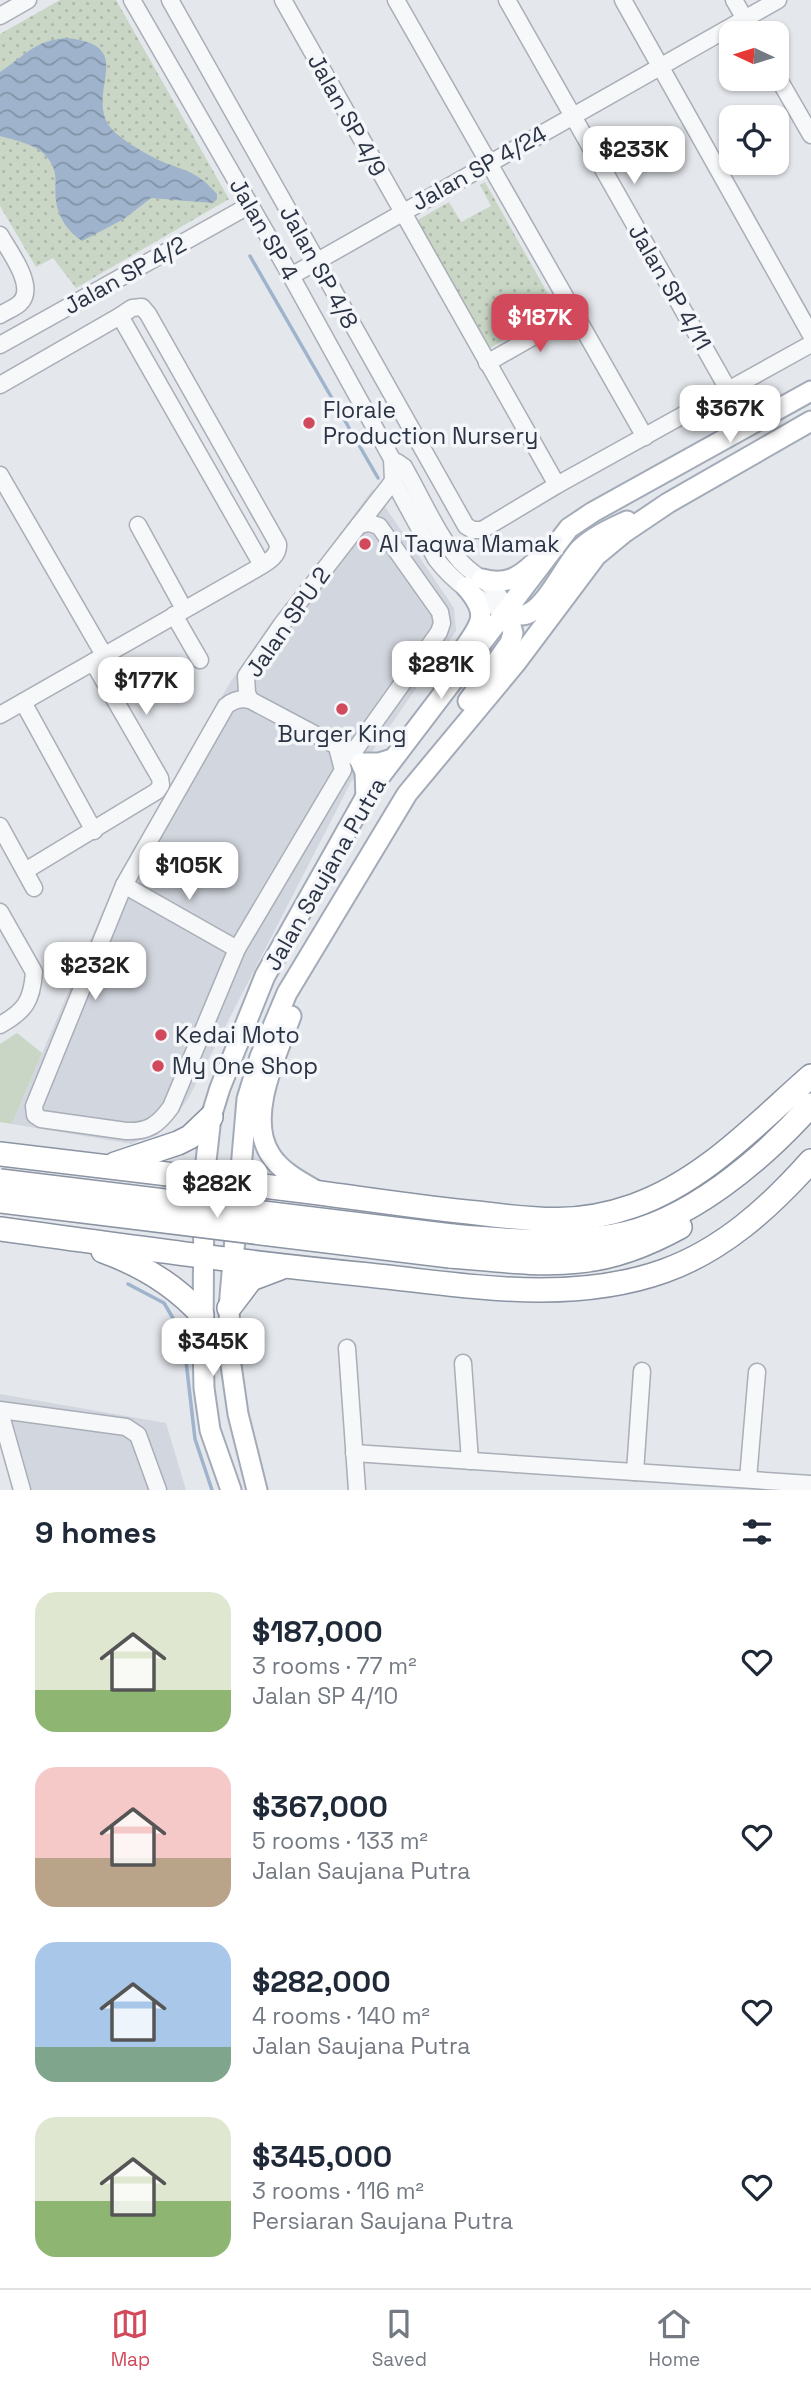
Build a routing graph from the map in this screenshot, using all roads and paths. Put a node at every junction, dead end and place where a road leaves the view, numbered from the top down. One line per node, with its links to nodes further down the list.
1 (27, 0): 10 (street)
2 (132, 0): 19 (street, Jalan SP 4)
3 (170, 0): 22 (street, Jalan SP 4/8)
4 (283, 0): 20 (street, Jalan SP 4/9)
5 (396, 0): 18 (street)
6 (507, 0): 16 (street, Jalan SP 4/11)
7 (623, 0): 14 (street)
8 (734, 0): 11 (street)
9 (778, 0): 12 (street, Jalan SP 4/24)
10 (0, 16)
11 (746, 21)
12 (755, 21)
13 (719, 40): 14 (street, Jalan SP 4/24)
14 (659, 67): 16 (street, Jalan SP 4/24); 27 (street)
15 (786, 91): 17 (street)
16 (573, 116): 18 (street, Jalan SP 4/24); 32 (street, Jalan SP 4/11)
17 (811, 135)
18 (488, 164): 20 (street, Jalan SP 4/24); 24 (street)
19 (250, 205): 23 (street, Jalan SP 4); 29 (street, Jalan SP 4/2)
20 (402, 211): 22 (street, Jalan SP 4/24); 30 (street, Jalan SP 4/9)
21 (0, 235): 25 (street)
22 (316, 261): 23 (street, Jalan SP 4/24); 39 (street, Jalan SP 4/8)
23 (291, 276): 36 (street, Jalan SP 4)
24 (573, 314): 30 (street); 35 (street)
25 (0, 315)
26 (120, 316): 31 (street); 44 (street); 44 (street)
27 (811, 335)
28 (811, 344): 32 (street)
29 (0, 345)
30 (487, 363): 39 (street, Jalan SP 4/9)
31 (0, 385)
32 (729, 391): 35 (street)
33 (811, 391): 43 (main road, Jalan Saujana Putra)
34 (811, 421): 40 (main road, Jalan Saujana Putra)
35 (645, 437): 39 (street)
36 (398, 463): 38 (street, Jalan SP 4); 45 (street, Jalan SP 4)
37 (0, 475): 48 (street)
38 (393, 480): 42 (street, Jalan SPU 2); 45 (street, Jalan SP 4)
39 (557, 485)
40 (668, 503): 47 (main road); 55 (main road, Jalan Saujana Putra)
41 (138, 524): 46 (street)
42 (359, 525): 50 (street, Jalan SPU 2); 54 (street)
43 (564, 535): 45 (main road); 47 (main road, Jalan Saujana Putra)
44 (262, 565): 46 (street)
45 (474, 583): 47 (street, Jalan SP 4); 53 (main road)
46 (179, 612): 48 (street); 49 (street)
47 (508, 612): 53 (main road, Jalan Saujana Putra); 55 (main road)
48 (98, 659): 51 (street); 58 (street)
49 (201, 660)
50 (250, 699): 54 (street); 60 (street, Jalan SPU 2)
51 (23, 702): 52 (street); 58 (street)
52 (0, 715)
53 (396, 754): 54 (main road); 56 (main road, Jalan Saujana Putra)
54 (354, 763): 56 (main road); 63 (street)
55 (407, 794): 64 (main road, Jalan Saujana Putra)
56 (366, 798): 68 (main road, Jalan Saujana Putra)
57 (0, 826): 59 (street)
58 (94, 831): 59 (street)
59 (25, 871): 61 (street)
60 (124, 885): 63 (street); 63 (street, Jalan SPU 2)
61 (34, 888)
62 (0, 912): 65 (street)
63 (237, 949)
64 (304, 962): 75 (main road, Jalan Saujana Putra); 76 (main road)
65 (0, 1025)
66 (811, 1076): 76 (highway)
67 (811, 1105): 80 (highway)
68 (211, 1117): 72 (highway); 73 (main road, Jalan Saujana Putra)
69 (811, 1129): 80 (highway)
70 (0, 1154): 72 (highway)
71 (811, 1161): 83 (highway)
72 (105, 1167): 73 (highway)
73 (204, 1179): 75 (highway); 81 (main road, Jalan Saujana Putra)
74 (0, 1181): 80 (highway, bridge)
75 (240, 1184): 76 (highway); 82 (main road, Jalan Saujana Putra)
76 (319, 1193)
77 (0, 1202): 80 (highway, bridge)
78 (0, 1229): 79 (highway)
79 (73, 1239): 81 (highway); 85 (highway)
80 (451, 1246)
81 (202, 1256): 82 (highway); 85 (main road, Jalan Saujana Putra)
82 (233, 1260): 83 (highway); 84 (main road, Jalan Saujana Putra)
83 (286, 1267): 84 (highway)
84 (229, 1308): 99 (main road, Jalan Saujana Putra)
85 (202, 1315): 98 (main road, Jalan Saujana Putra)
86 (347, 1348): 91 (street)
87 (463, 1363): 92 (street)
88 (642, 1370): 93 (street)
89 (757, 1372): 94 (street)
90 (0, 1411): 96 (street); 97 (street)
91 (354, 1453): 92 (street); 100 (street)
92 (470, 1461): 93 (street)
93 (635, 1472): 94 (street)
94 (748, 1479): 95 (street)
95 (811, 1484)
96 (22, 1490)
97 (158, 1490)
98 (231, 1490)
99 (257, 1490)
100 (357, 1490)

